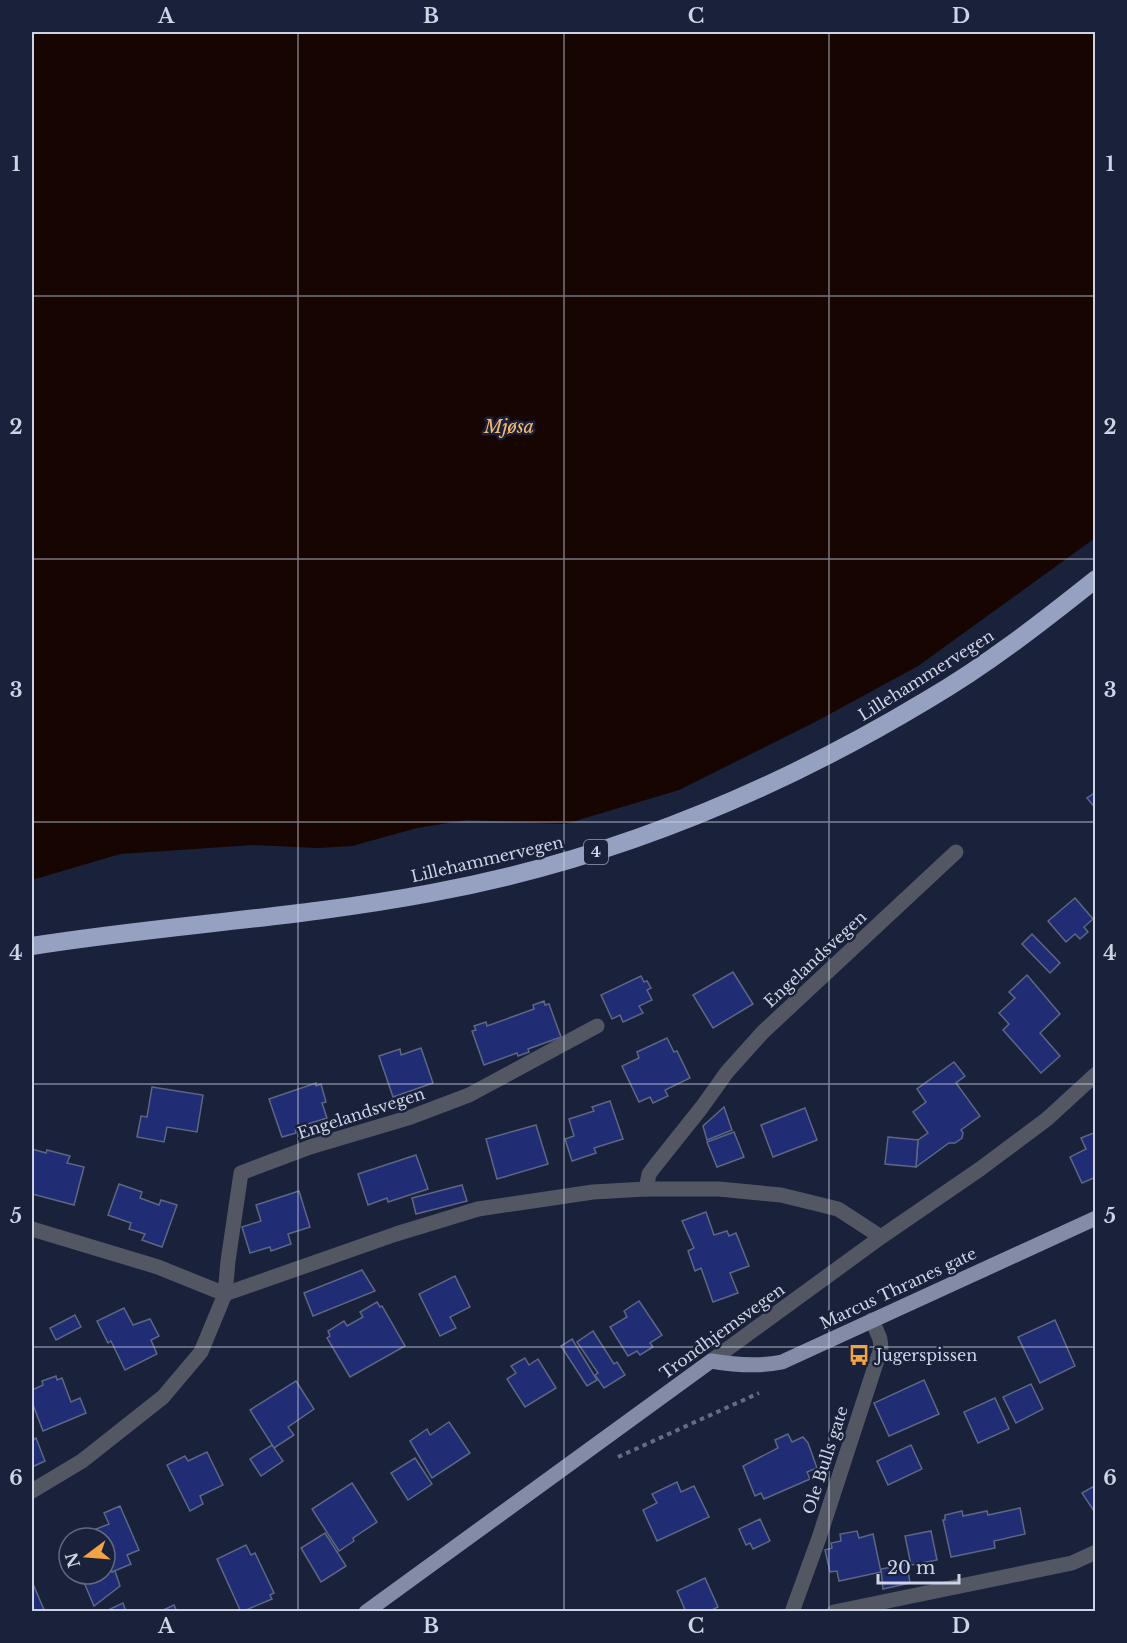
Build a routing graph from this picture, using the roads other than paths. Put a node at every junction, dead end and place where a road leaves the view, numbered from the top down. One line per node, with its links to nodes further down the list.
1 (1095, 579): 3 (highway, Lillehammervegen / 4)
2 (956, 852): 6 (street, Engelandsvegen)
3 (32, 946)
4 (597, 1026): 10 (street, Engelandsvegen)
5 (1095, 1074): 9 (street, Trondhjemsvegen)
6 (646, 1189): 9 (street); 10 (street)
7 (1095, 1218): 11 (main road, Marcus Thranes gate)
8 (32, 1229): 10 (street)
9 (881, 1237): 12 (street, Trondhjemsvegen)
10 (225, 1294): 13 (street)
11 (872, 1320): 12 (main road, Marcus Thranes gate); 16 (street, Ole Bulls gate)
12 (711, 1361): 15 (main road, Trondhjemsvegen)
13 (32, 1491)
14 (1095, 1552): 17 (street)
15 (366, 1611)
16 (792, 1611)
17 (834, 1611)

